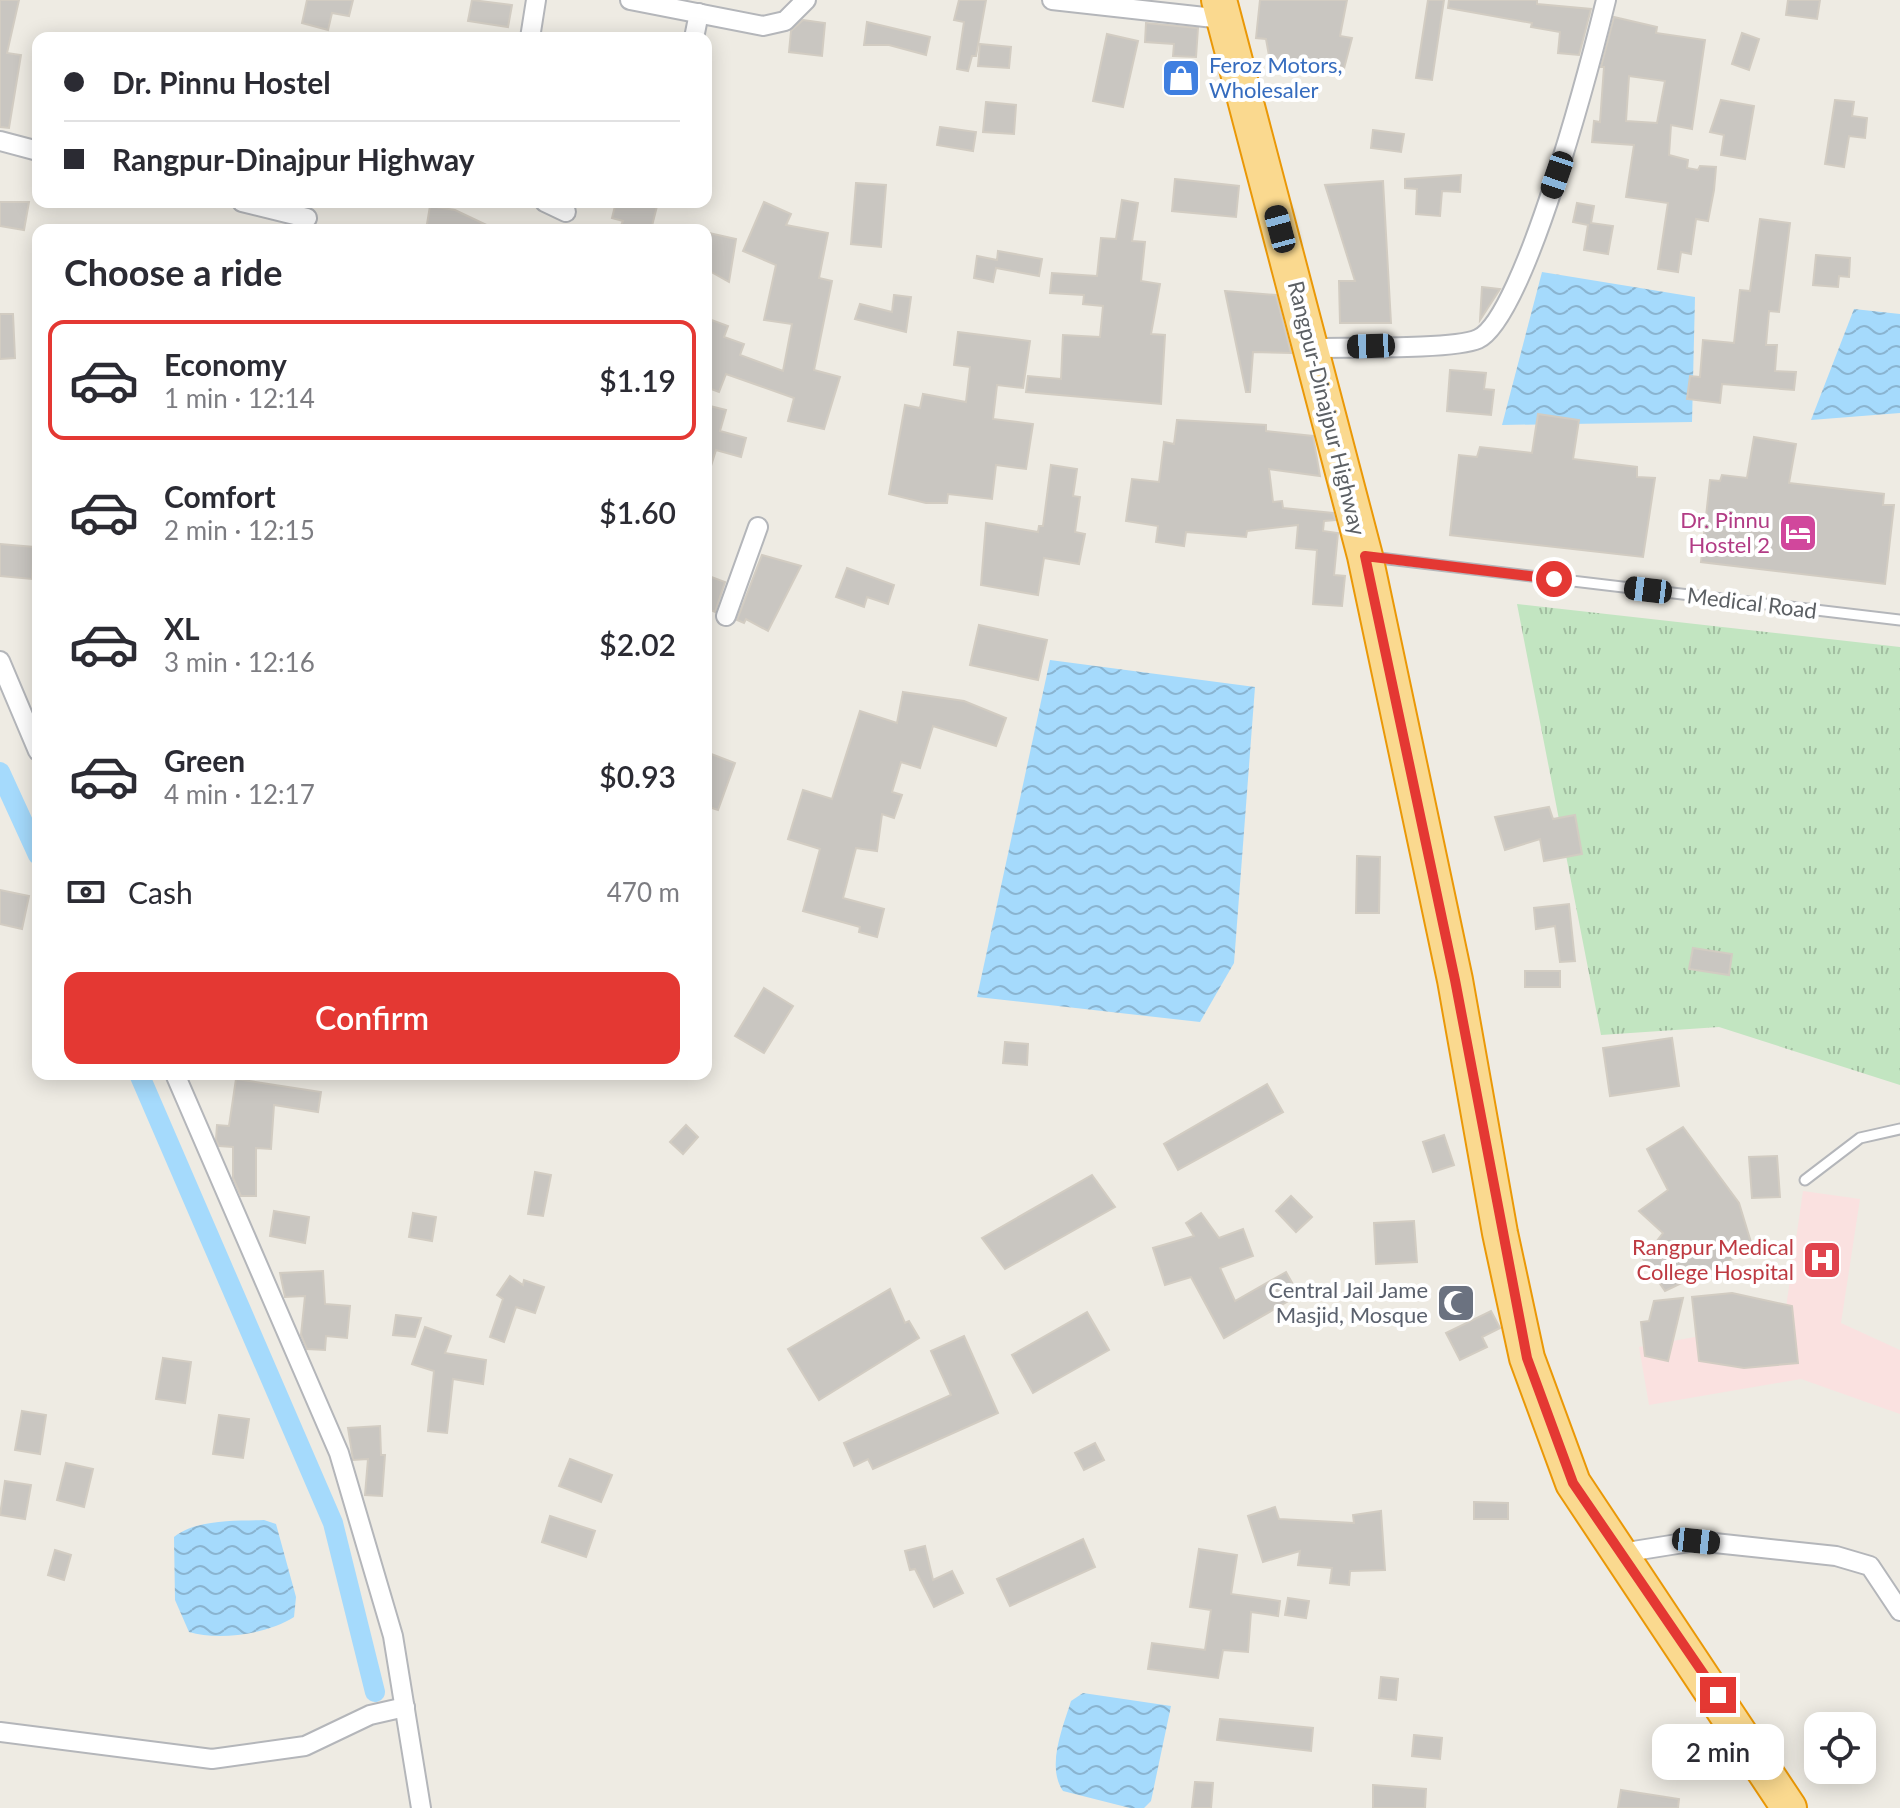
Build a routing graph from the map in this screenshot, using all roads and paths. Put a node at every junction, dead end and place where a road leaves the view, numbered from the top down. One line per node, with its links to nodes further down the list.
1 (536, 0): 8 (street)
2 (630, 0): 7 (street)
3 (806, 0): 7 (street)
4 (1052, 0): 6 (street)
5 (1606, 0): 16 (street)
6 (1221, 10): 16 (highway, Rangpur-Dinajpur Highway)
7 (699, 13): 9 (street)
8 (531, 32)
9 (695, 32)
10 (0, 141): 11 (street)
11 (32, 149)
12 (266, 208): 15 (street)
13 (558, 208): 14 (street)
14 (566, 212)
15 (307, 218)
16 (1313, 348): 18 (highway, Rangpur-Dinajpur Highway)
17 (758, 527): 19 (street)
18 (1365, 556): 20 (lane, Medical Road); 26 (highway, Rangpur-Dinajpur Highway)
19 (726, 616)
20 (1900, 620)
21 (0, 661): 22 (street)
22 (32, 737)
23 (178, 1080): 28 (street)
24 (1900, 1129): 25 (lane)
25 (1805, 1180)
26 (1621, 1553): 27 (street); 30 (highway, Rangpur-Dinajpur Highway)
27 (1900, 1611)
28 (405, 1707): 29 (street); 31 (street)
29 (0, 1732)
30 (1785, 1803)
31 (421, 1808)

